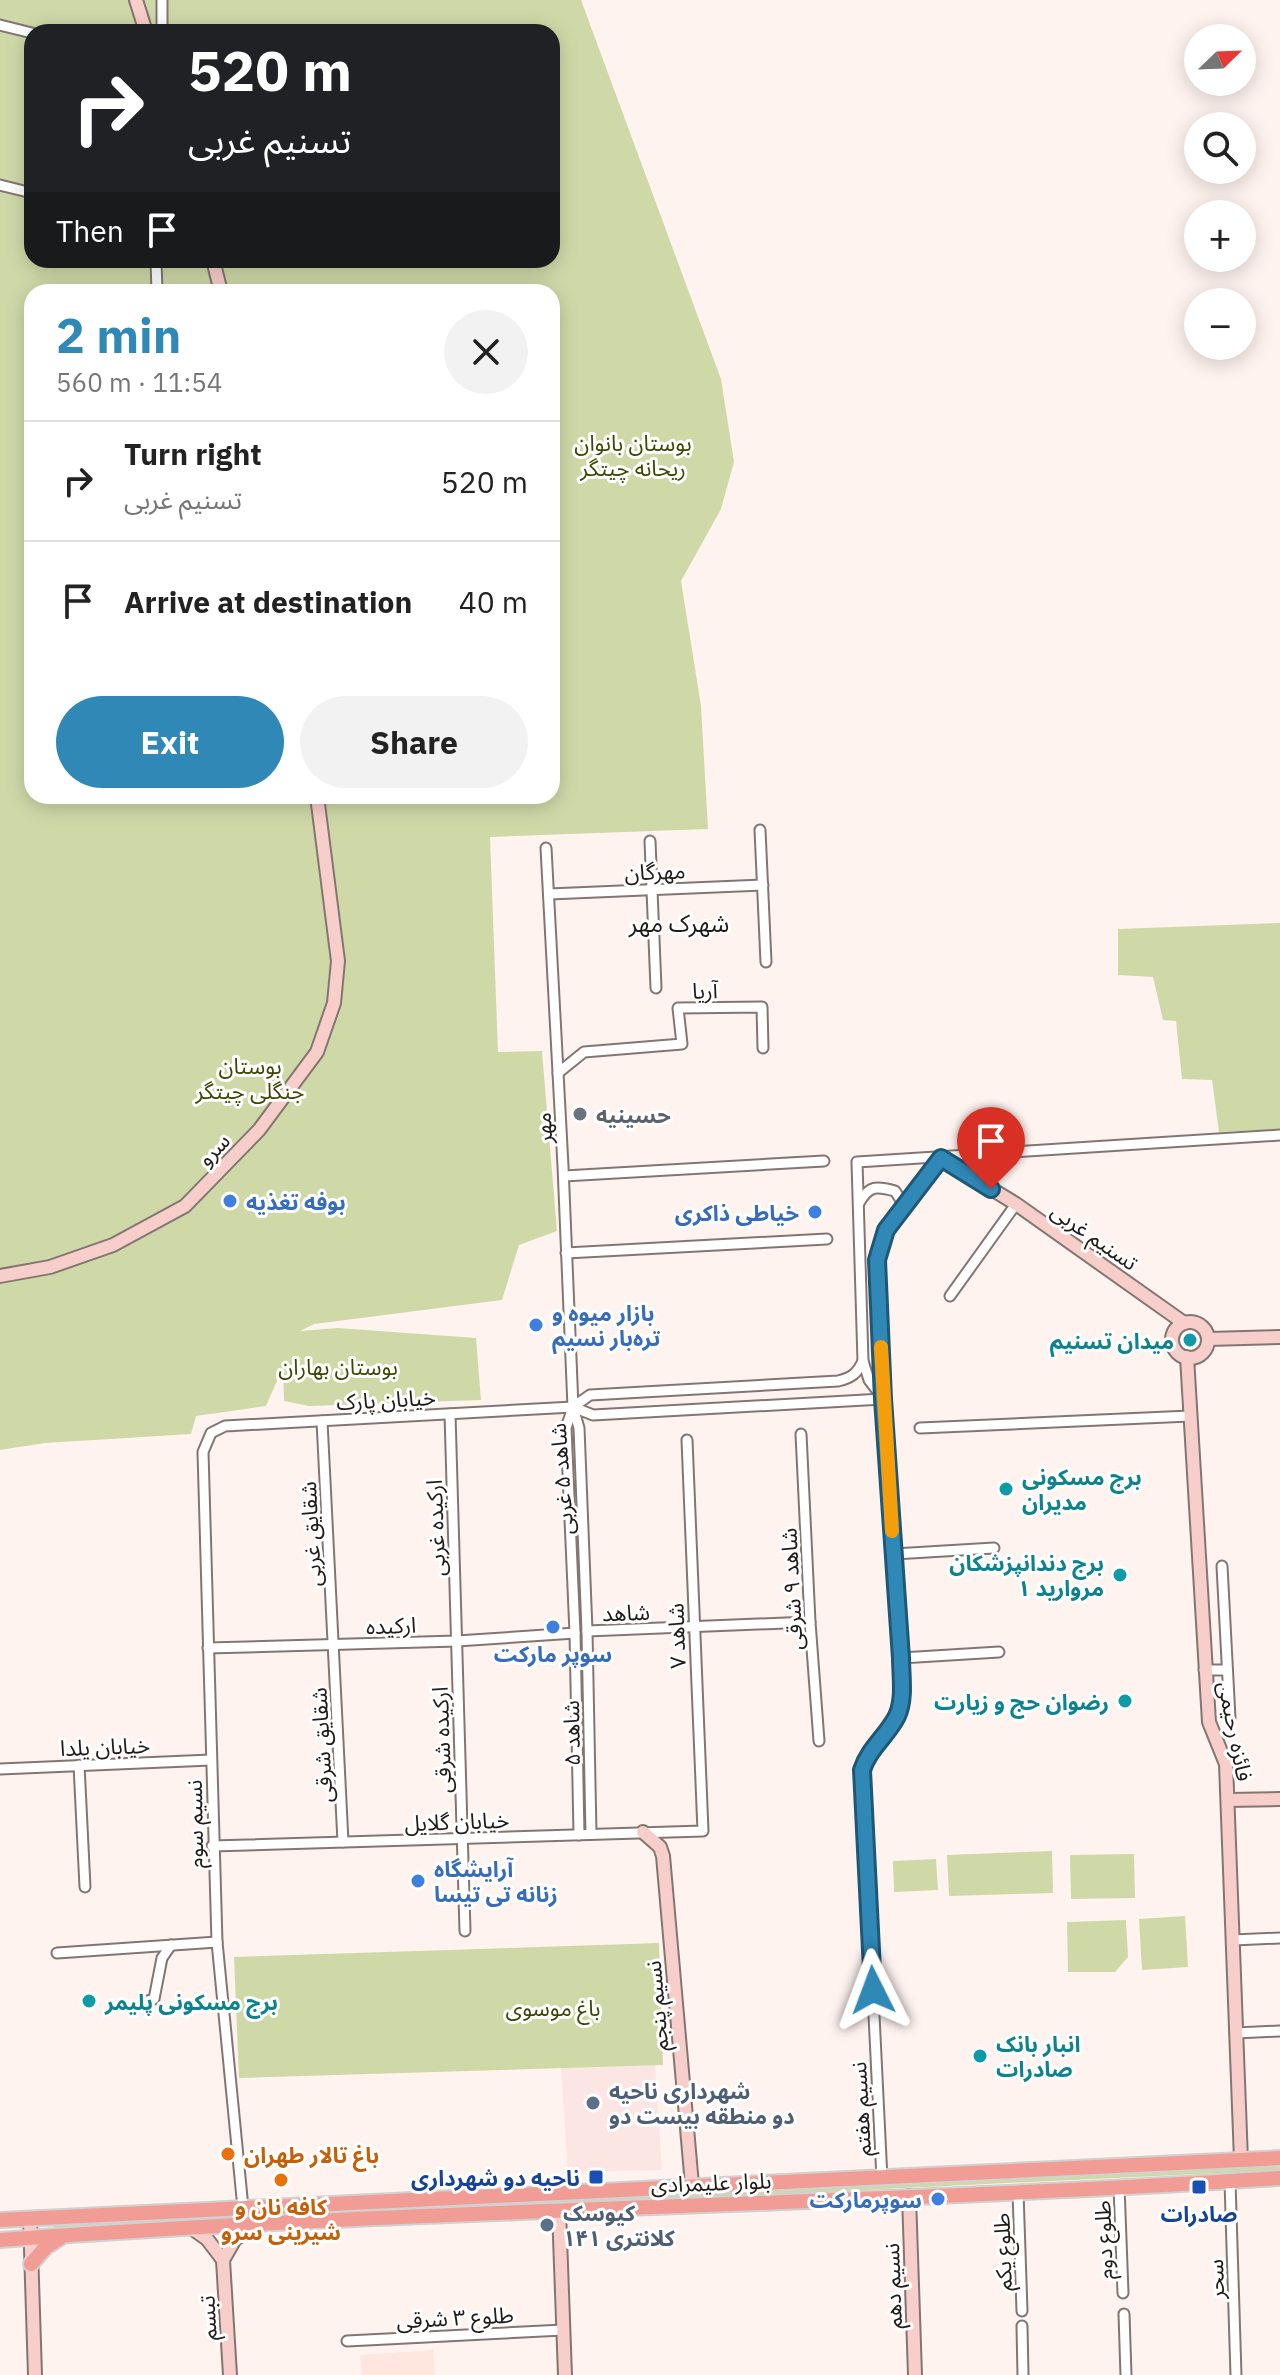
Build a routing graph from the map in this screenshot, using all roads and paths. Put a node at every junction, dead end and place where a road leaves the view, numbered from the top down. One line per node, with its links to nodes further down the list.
1 (136, 0): 3 (street)
2 (162, 0): 4 (street)
3 (144, 24)
4 (162, 24)
5 (0, 25): 6 (street)
6 (24, 31)
7 (0, 185): 8 (street)
8 (24, 191)
9 (318, 804): 29 (street, سرو)
10 (760, 830): 13 (street)
11 (650, 841): 14 (street)
12 (546, 848): 15 (street, مهر)
13 (763, 885): 14 (street, مهرگان); 16 (street)
14 (652, 889): 15 (street, مهرگان); 17 (street)
15 (549, 894): 19 (street, مهر)
16 (766, 962)
17 (656, 988)
18 (763, 1048): 19 (street, آریا)
19 (558, 1073): 23 (street, مهر)
20 (1280, 1135): 21 (street)
21 (941, 1158): 24 (street); 25 (street, تسنیم غربی); 26 (street, نسیم هفتم)
22 (824, 1161): 23 (street)
23 (564, 1176): 28 (street, مهر)
24 (859, 1204): 26 (street); 35 (street)
25 (1016, 1204): 30 (street); 31 (street, تسنیم غربی)
26 (904, 1205): 36 (street, نسیم هفتم)
27 (827, 1239): 28 (street)
28 (566, 1253): 37 (street, مهر)
29 (0, 1276)
30 (950, 1296)
31 (1184, 1323): 33 (street); 34 (street)
32 (1280, 1337): 33 (street)
33 (1208, 1339): 34 (street)
34 (1187, 1357): 39 (street, فائزه رحیمی)
35 (863, 1361): 36 (street); 37 (street, خیابان پارک)
36 (883, 1399): 37 (street, خیابان پارک); 46 (street, نسیم هفتم)
37 (573, 1407): 38 (street, خیابان پارک); 50 (street, شاهد ۵ غربی); 51 (street, شاهد ۵ غربی)
38 (450, 1414): 40 (street, خیابان پارک); 52 (street, ارکیده غربی)
39 (1190, 1416): 41 (street); 57 (street, فائزه رحیمی)
40 (322, 1421): 43 (street, خیابان پارک); 53 (street, شقایق غربی)
41 (920, 1428)
42 (801, 1434): 48 (street, شاهد ۹ شرقی)
43 (206, 1439): 54 (street, نسیم سوم)
44 (687, 1440): 49 (street, شاهد ۷)
45 (994, 1548): 46 (street)
46 (894, 1554): 56 (street, نسیم هفتم)
47 (1222, 1566): 58 (street)
48 (810, 1622): 49 (street, شاهد); 60 (street, شاهد ۹ شرقی)
49 (694, 1627): 50 (street, شاهد); 66 (street, شاهد ۷)
50 (587, 1631): 68 (street, شاهد ۵)
51 (575, 1633): 52 (street, ارکیده); 69 (street, شاهد ۵)
52 (457, 1641): 53 (street, ارکیده); 70 (street, ارکیده شرقی)
53 (334, 1645): 54 (street, ارکیده); 71 (street, شقایق شرقی)
54 (208, 1648): 61 (street, نسیم سوم)
55 (999, 1652): 56 (street)
56 (901, 1658): 86 (street, نسیم هفتم)
57 (1204, 1670): 58 (street); 65 (street, فائزه رحیمی)
58 (1227, 1670): 59 (street)
59 (1230, 1718)
60 (819, 1741)
61 (211, 1760): 62 (street, خیابان یلدا); 72 (street, نسیم سوم)
62 (79, 1765): 63 (street, خیابان یلدا); 73 (street)
63 (0, 1769)
64 (1280, 1799): 65 (street)
65 (1228, 1800): 76 (street, فائزه رحیمی)
66 (703, 1831): 67 (street, خیابان گلایل)
67 (643, 1832): 68 (street, خیابان گلایل); 88 (street, نسیم پنجم)
68 (591, 1834): 69 (street, خیابان گلایل)
69 (579, 1835): 70 (street, خیابان گلایل)
70 (462, 1838): 71 (street, خیابان گلایل); 74 (street)
71 (343, 1842): 72 (street, خیابان گلایل)
72 (212, 1846): 77 (street, نسیم سوم)
73 (85, 1887)
74 (465, 1931)
75 (1280, 1938): 76 (street)
76 (1233, 1940): 82 (street, فائزه رحیمی)
77 (217, 1942): 78 (street); 92 (street, نسیم سوم)
78 (171, 1945): 79 (street); 80 (street)
79 (57, 1953)
80 (144, 2002)
81 (1280, 2031): 82 (street)
82 (1236, 2033): 84 (street, فائزه رحیمی)
83 (1280, 2158): 84 (main road, بلوار علیمرادی)
84 (1241, 2160): 86 (main road, بلوار علیمرادی)
85 (1280, 2178): 87 (main road, بلوار علیمرادی)
86 (882, 2179): 88 (main road, بلوار علیمرادی)
87 (1230, 2181): 89 (main road, بلوار علیمرادی); 115 (street, سحر)
88 (692, 2185): 92 (main road, بلوار علیمرادی)
89 (1119, 2186): 90 (main road, بلوار علیمرادی); 103 (street, طلوع دوم)
90 (1018, 2192): 91 (main road, بلوار علیمرادی); 104 (street, طلوع یکم)
91 (909, 2196): 93 (main road, بلوار علیمرادی); 112 (street, نسیم دهم)
92 (243, 2208): 94 (main road, بلوار علیمرادی)
93 (559, 2210): 96 (main road, بلوار علیمرادی); 107 (street)
94 (30, 2218): 95 (main road, بلوار علیمرادی); 99 (street)
95 (0, 2220)
96 (258, 2225): 97 (main road, بلوار علیمرادی); 101 (street)
97 (193, 2229): 98 (main road, بلوار علیمرادی); 101 (street)
98 (67, 2235): 99 (main road, بلوار علیمرادی); 102 (main road)
99 (30, 2238): 100 (main road, بلوار علیمرادی); 102 (street)
100 (0, 2240)
101 (223, 2260): 110 (street, تبسم)
102 (31, 2264): 109 (street)
103 (1123, 2293)
104 (1022, 2311)
105 (1124, 2314): 114 (street)
106 (1022, 2326): 113 (street)
107 (563, 2330): 108 (street, طلوع ۳ شرقی); 111 (street)
108 (347, 2341)
109 (35, 2375)
110 (230, 2375)
111 (565, 2375)
112 (915, 2375)
113 (1023, 2375)
114 (1126, 2375)
115 (1236, 2375)

